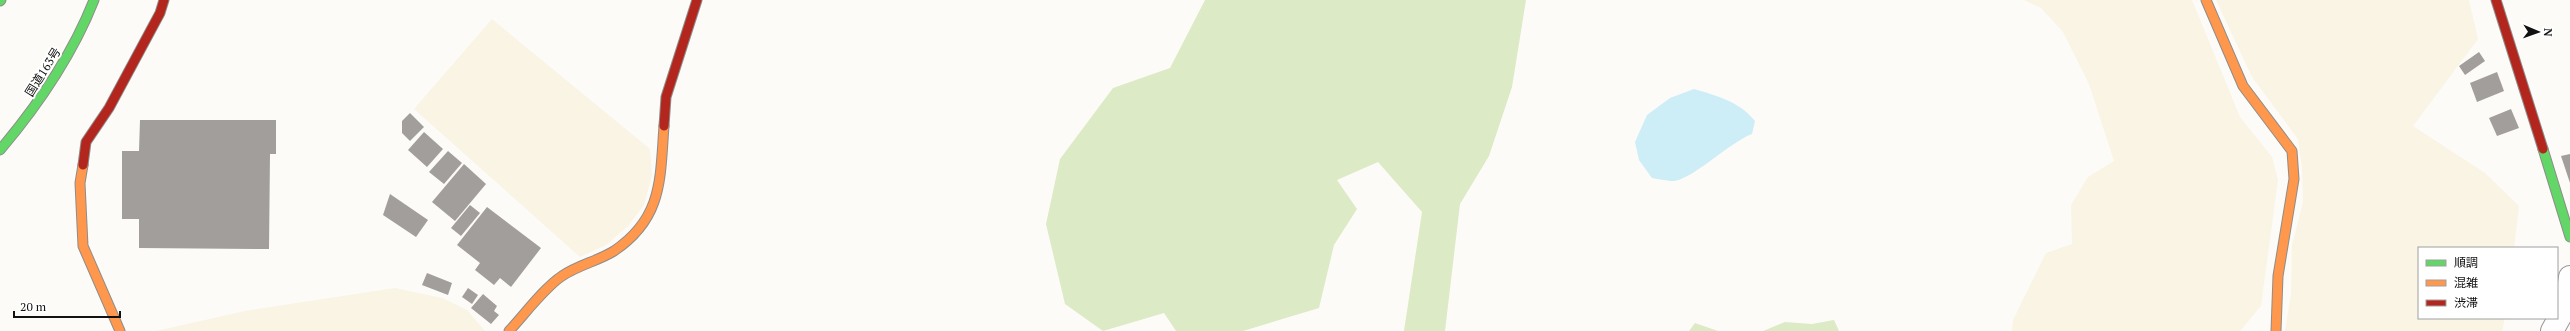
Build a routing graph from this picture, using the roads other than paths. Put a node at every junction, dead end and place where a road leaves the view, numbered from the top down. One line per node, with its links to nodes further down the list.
1 (94, 0): 6 (main road, 国道163号)
2 (164, 0): 9 (main road)
3 (697, 0): 10 (main road)
4 (2206, 0): 11 (main road)
5 (2496, 0): 7 (main road)
6 (0, 150)
7 (2570, 237)
8 (2570, 277): 12 (street)
9 (120, 331)
10 (509, 331)
11 (2276, 331)
12 (2552, 331)

